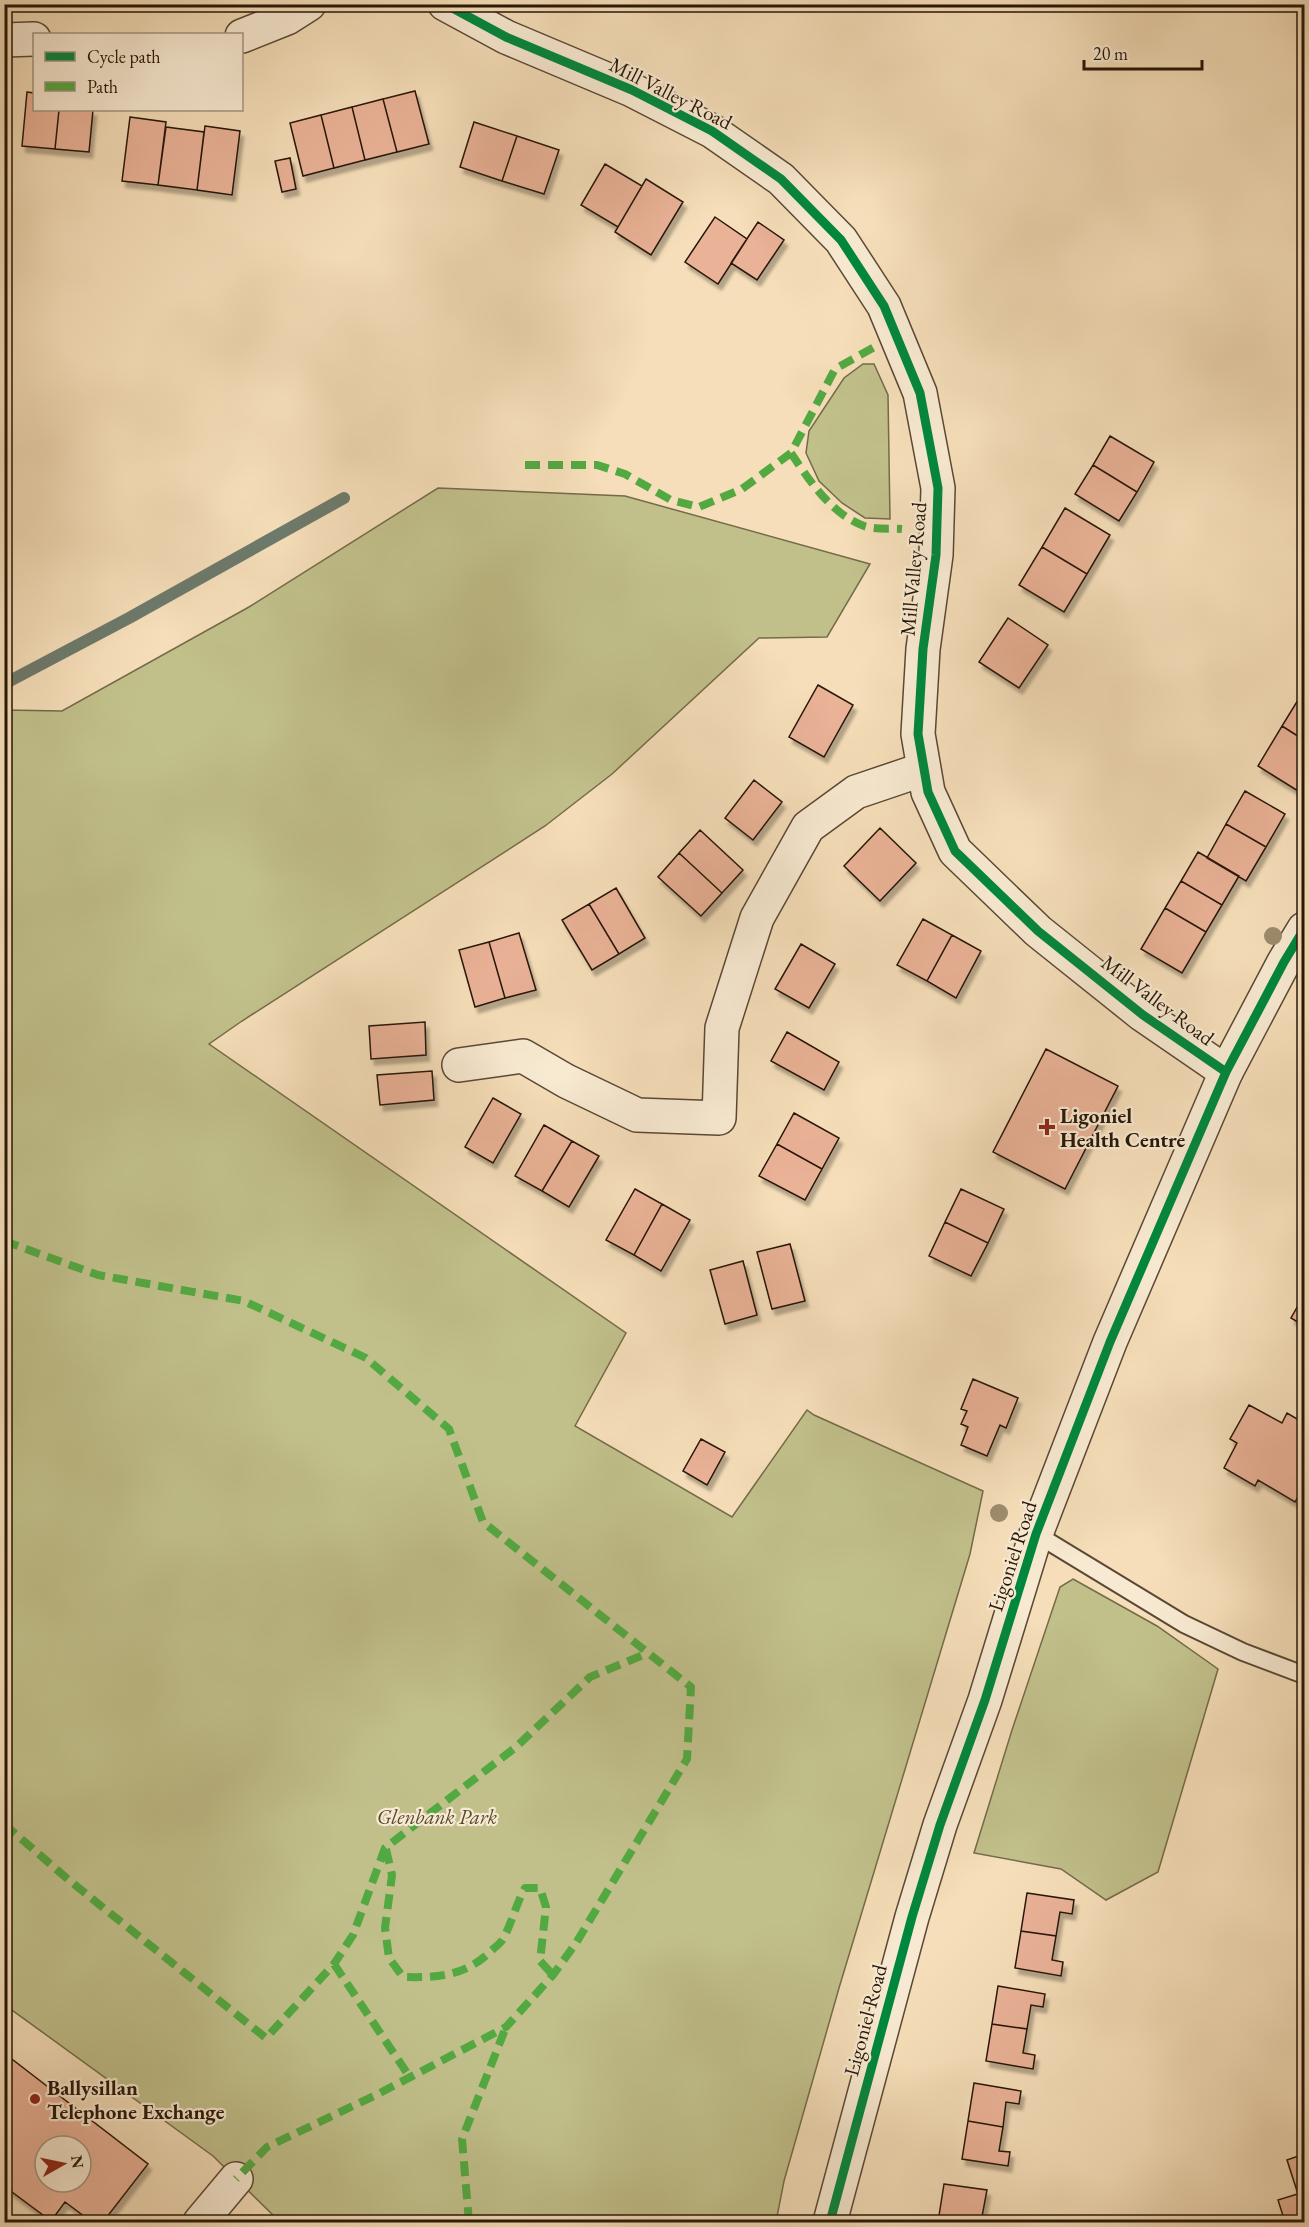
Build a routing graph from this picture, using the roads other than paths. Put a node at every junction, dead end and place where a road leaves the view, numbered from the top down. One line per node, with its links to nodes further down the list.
1 (309, 4): 3 (street)
2 (445, 4): 6 (street, Mill Valley Road)
3 (243, 36)
4 (33, 39): 5 (street)
5 (4, 40)
6 (924, 769): 8 (street); 9 (street, Mill Valley Road)
7 (1305, 929): 9 (street, Ligoniel Road)
8 (459, 1065)
9 (1226, 1072): 10 (street, Ligoniel Road)
10 (1036, 1534): 11 (lane); 14 (street, Ligoniel Road)
11 (1305, 1675)
12 (236, 2179): 13 (street)
13 (200, 2223)
14 (830, 2223)

